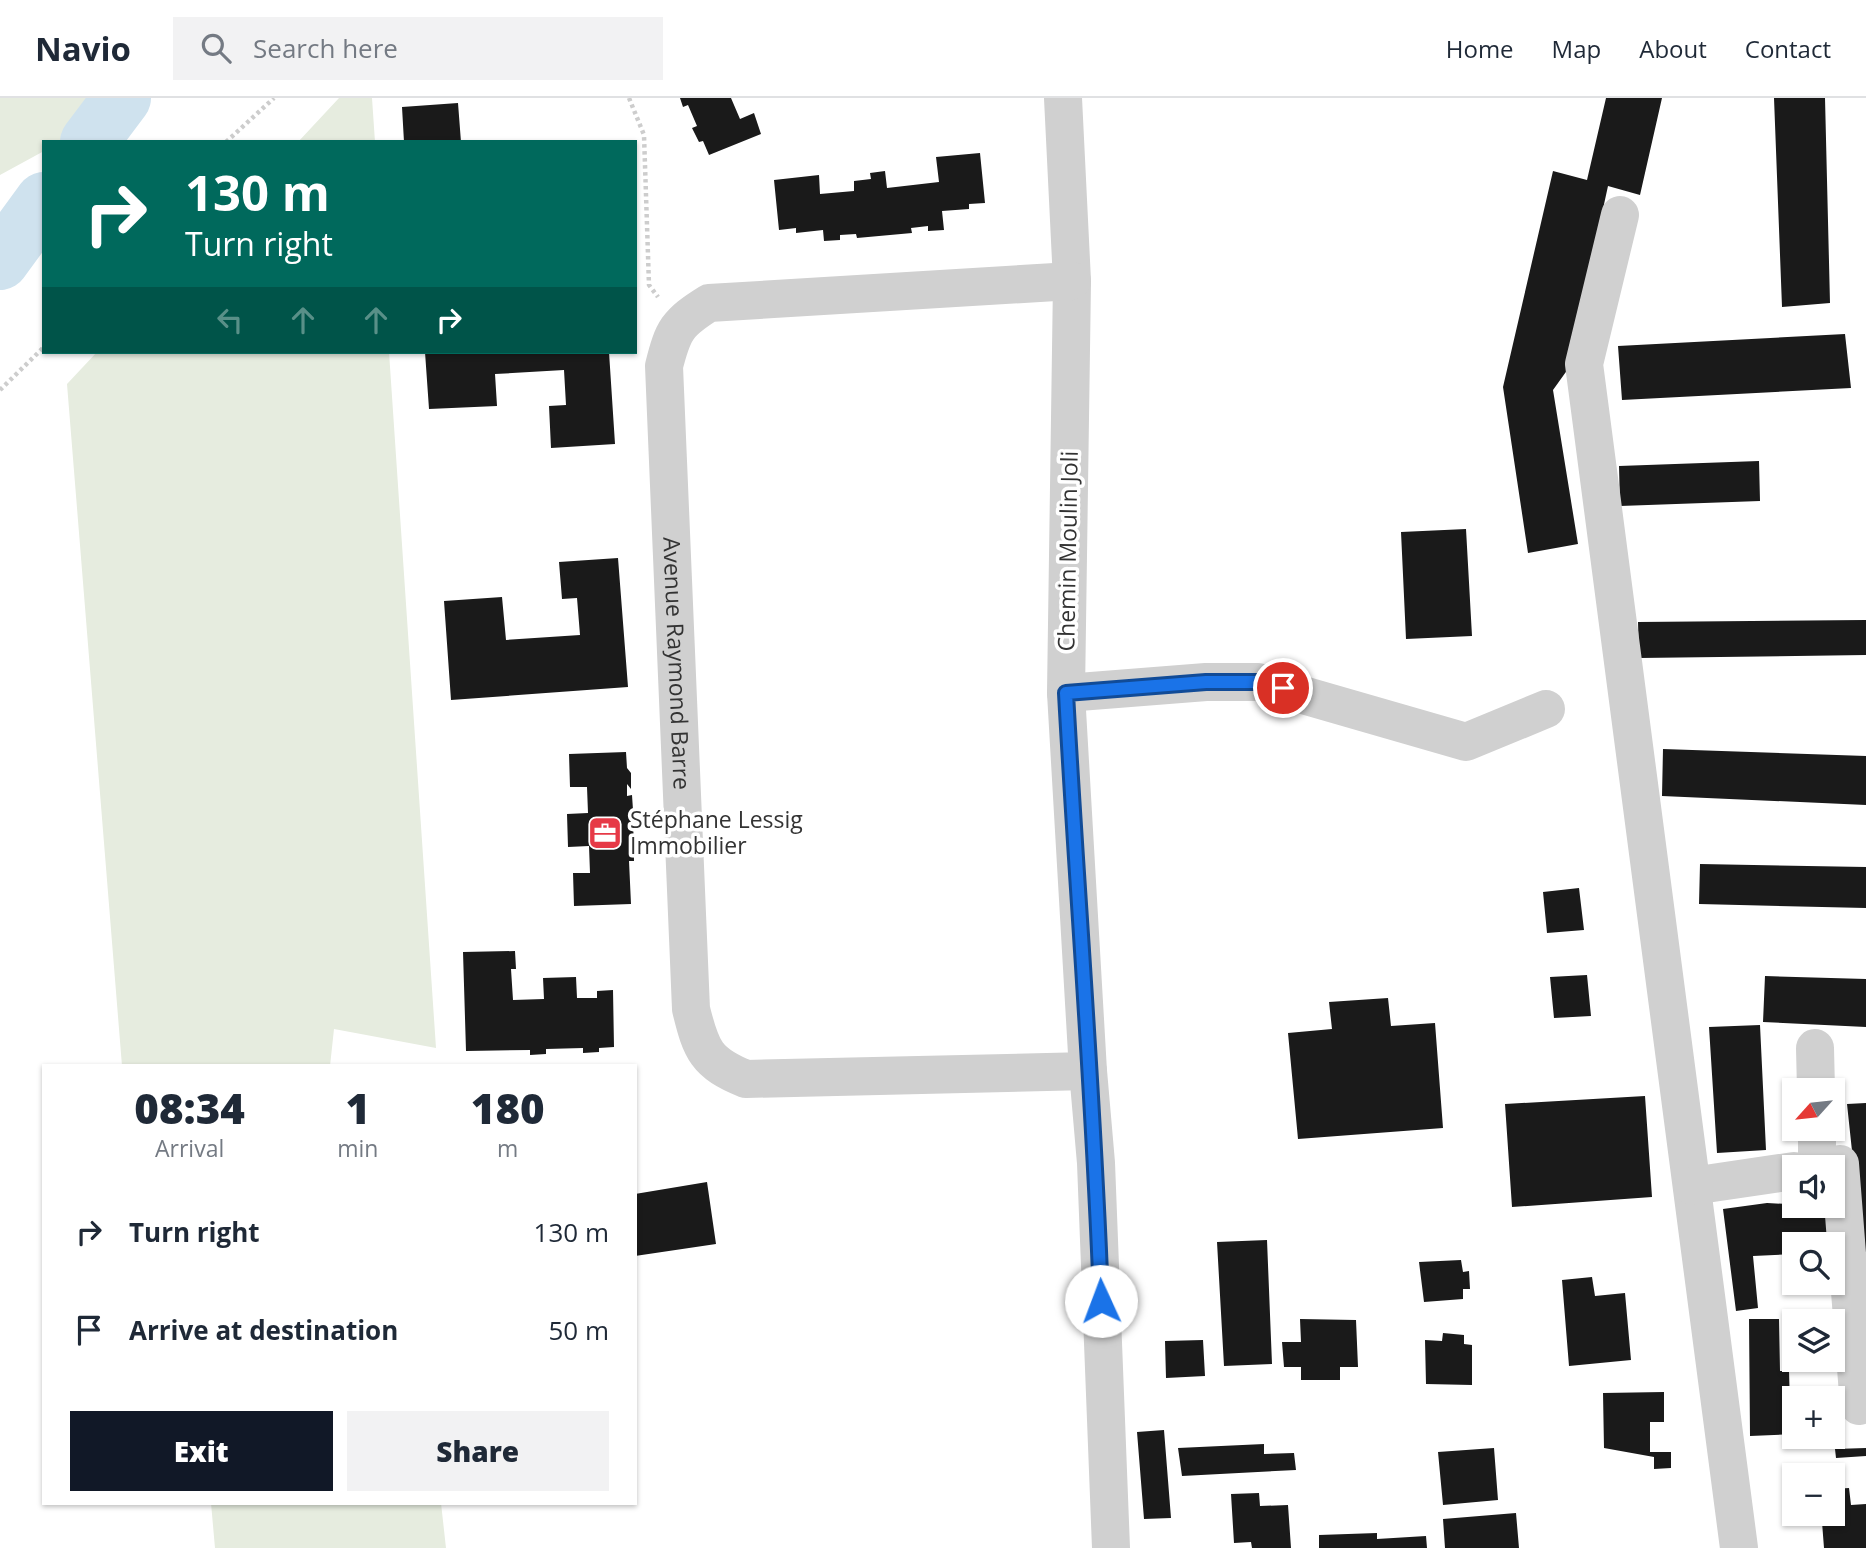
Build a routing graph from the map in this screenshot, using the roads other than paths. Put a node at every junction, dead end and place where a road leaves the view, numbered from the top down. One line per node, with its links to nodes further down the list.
1 (1063, 98): 3 (street, Chemin Moulin Joli)
2 (1620, 215): 10 (street)
3 (1072, 281): 4 (street, Chemin Moulin Joli); 7 (street, Avenue Raymond Barre)
4 (1066, 693): 5 (street); 7 (street, Chemin Moulin Joli)
5 (1546, 709)
6 (1815, 1048): 8 (street)
7 (1088, 1071): 13 (street, Chemin Moulin Joli)
8 (1816, 1078)
9 (1782, 1173): 10 (street)
10 (1692, 1186): 14 (street)
11 (1844, 1218): 12 (street)
12 (1859, 1406)
13 (1111, 1548)
14 (1739, 1548)

